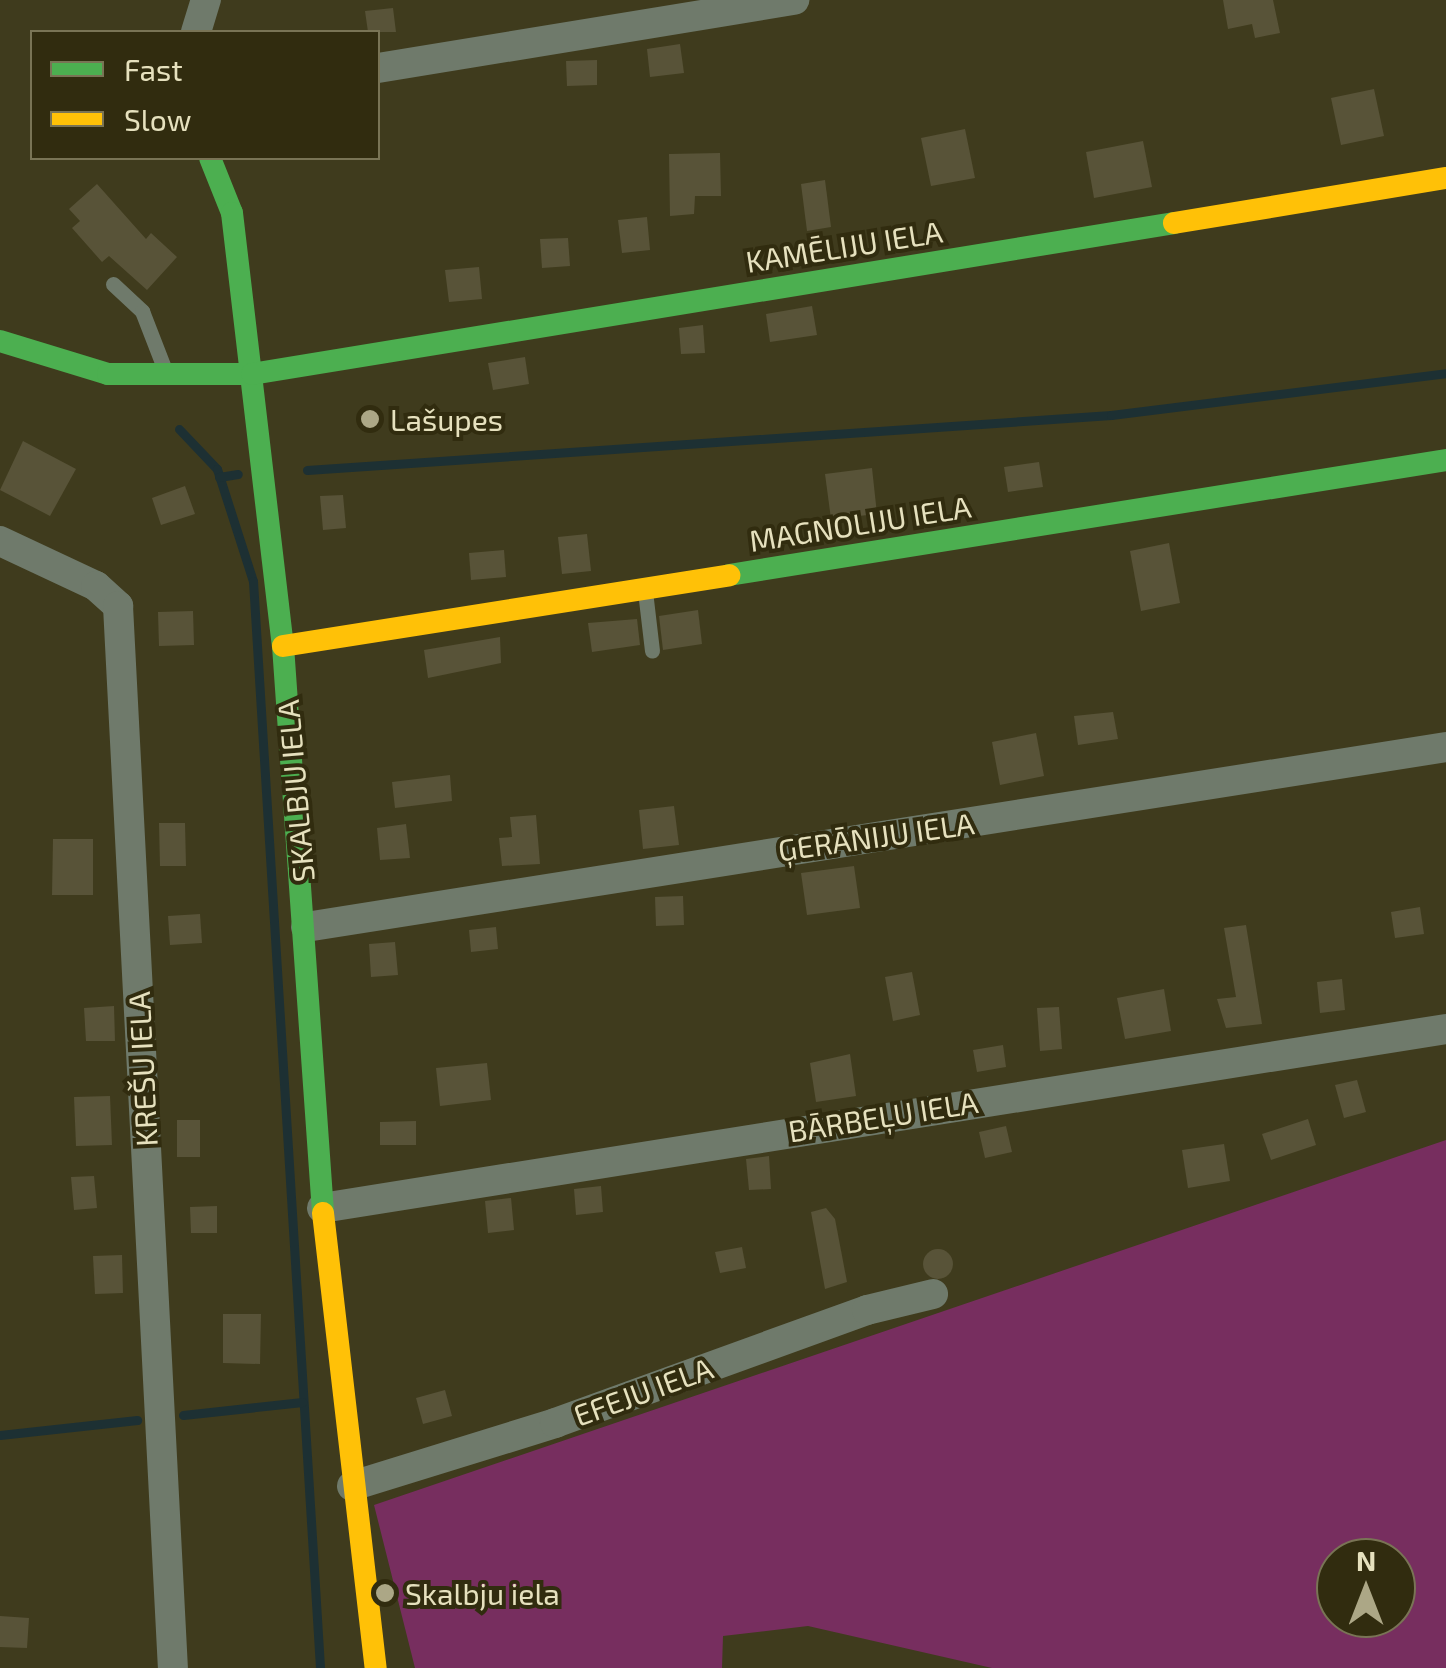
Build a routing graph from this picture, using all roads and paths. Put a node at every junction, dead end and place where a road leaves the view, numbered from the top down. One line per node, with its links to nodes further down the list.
1 (206, 0): 3 (street)
2 (794, 0): 4 (street)
3 (197, 30)
4 (380, 68)
5 (211, 160): 9 (street, SKALBJU IELA)
6 (1446, 178): 9 (street, KAMĒLIJU IELA)
7 (113, 284): 10 (lane)
8 (0, 341): 10 (street, KAMĒLIJU IELA)
9 (252, 374): 10 (street, KAMĒLIJU IELA); 14 (street, SKALBJU IELA)
10 (168, 377)
11 (1446, 460): 13 (street, MAGNOLIJU IELA)
12 (0, 541): 22 (street, KREŠU IELA)
13 (645, 586): 14 (street, MAGNOLIJU IELA); 15 (lane)
14 (283, 646): 17 (street, SKALBJU IELA)
15 (652, 651)
16 (1446, 747): 17 (street, ĢERĀNIJU IELA)
17 (306, 927): 19 (street, SKALBJU IELA)
18 (1446, 1030): 19 (street, BĀRBEĻU IELA)
19 (322, 1208): 21 (street, SKALBJU IELA)
20 (932, 1294): 21 (street, EFEJU IELA)
21 (352, 1486): 23 (street, SKALBJU IELA)
22 (173, 1668)
23 (376, 1668)

